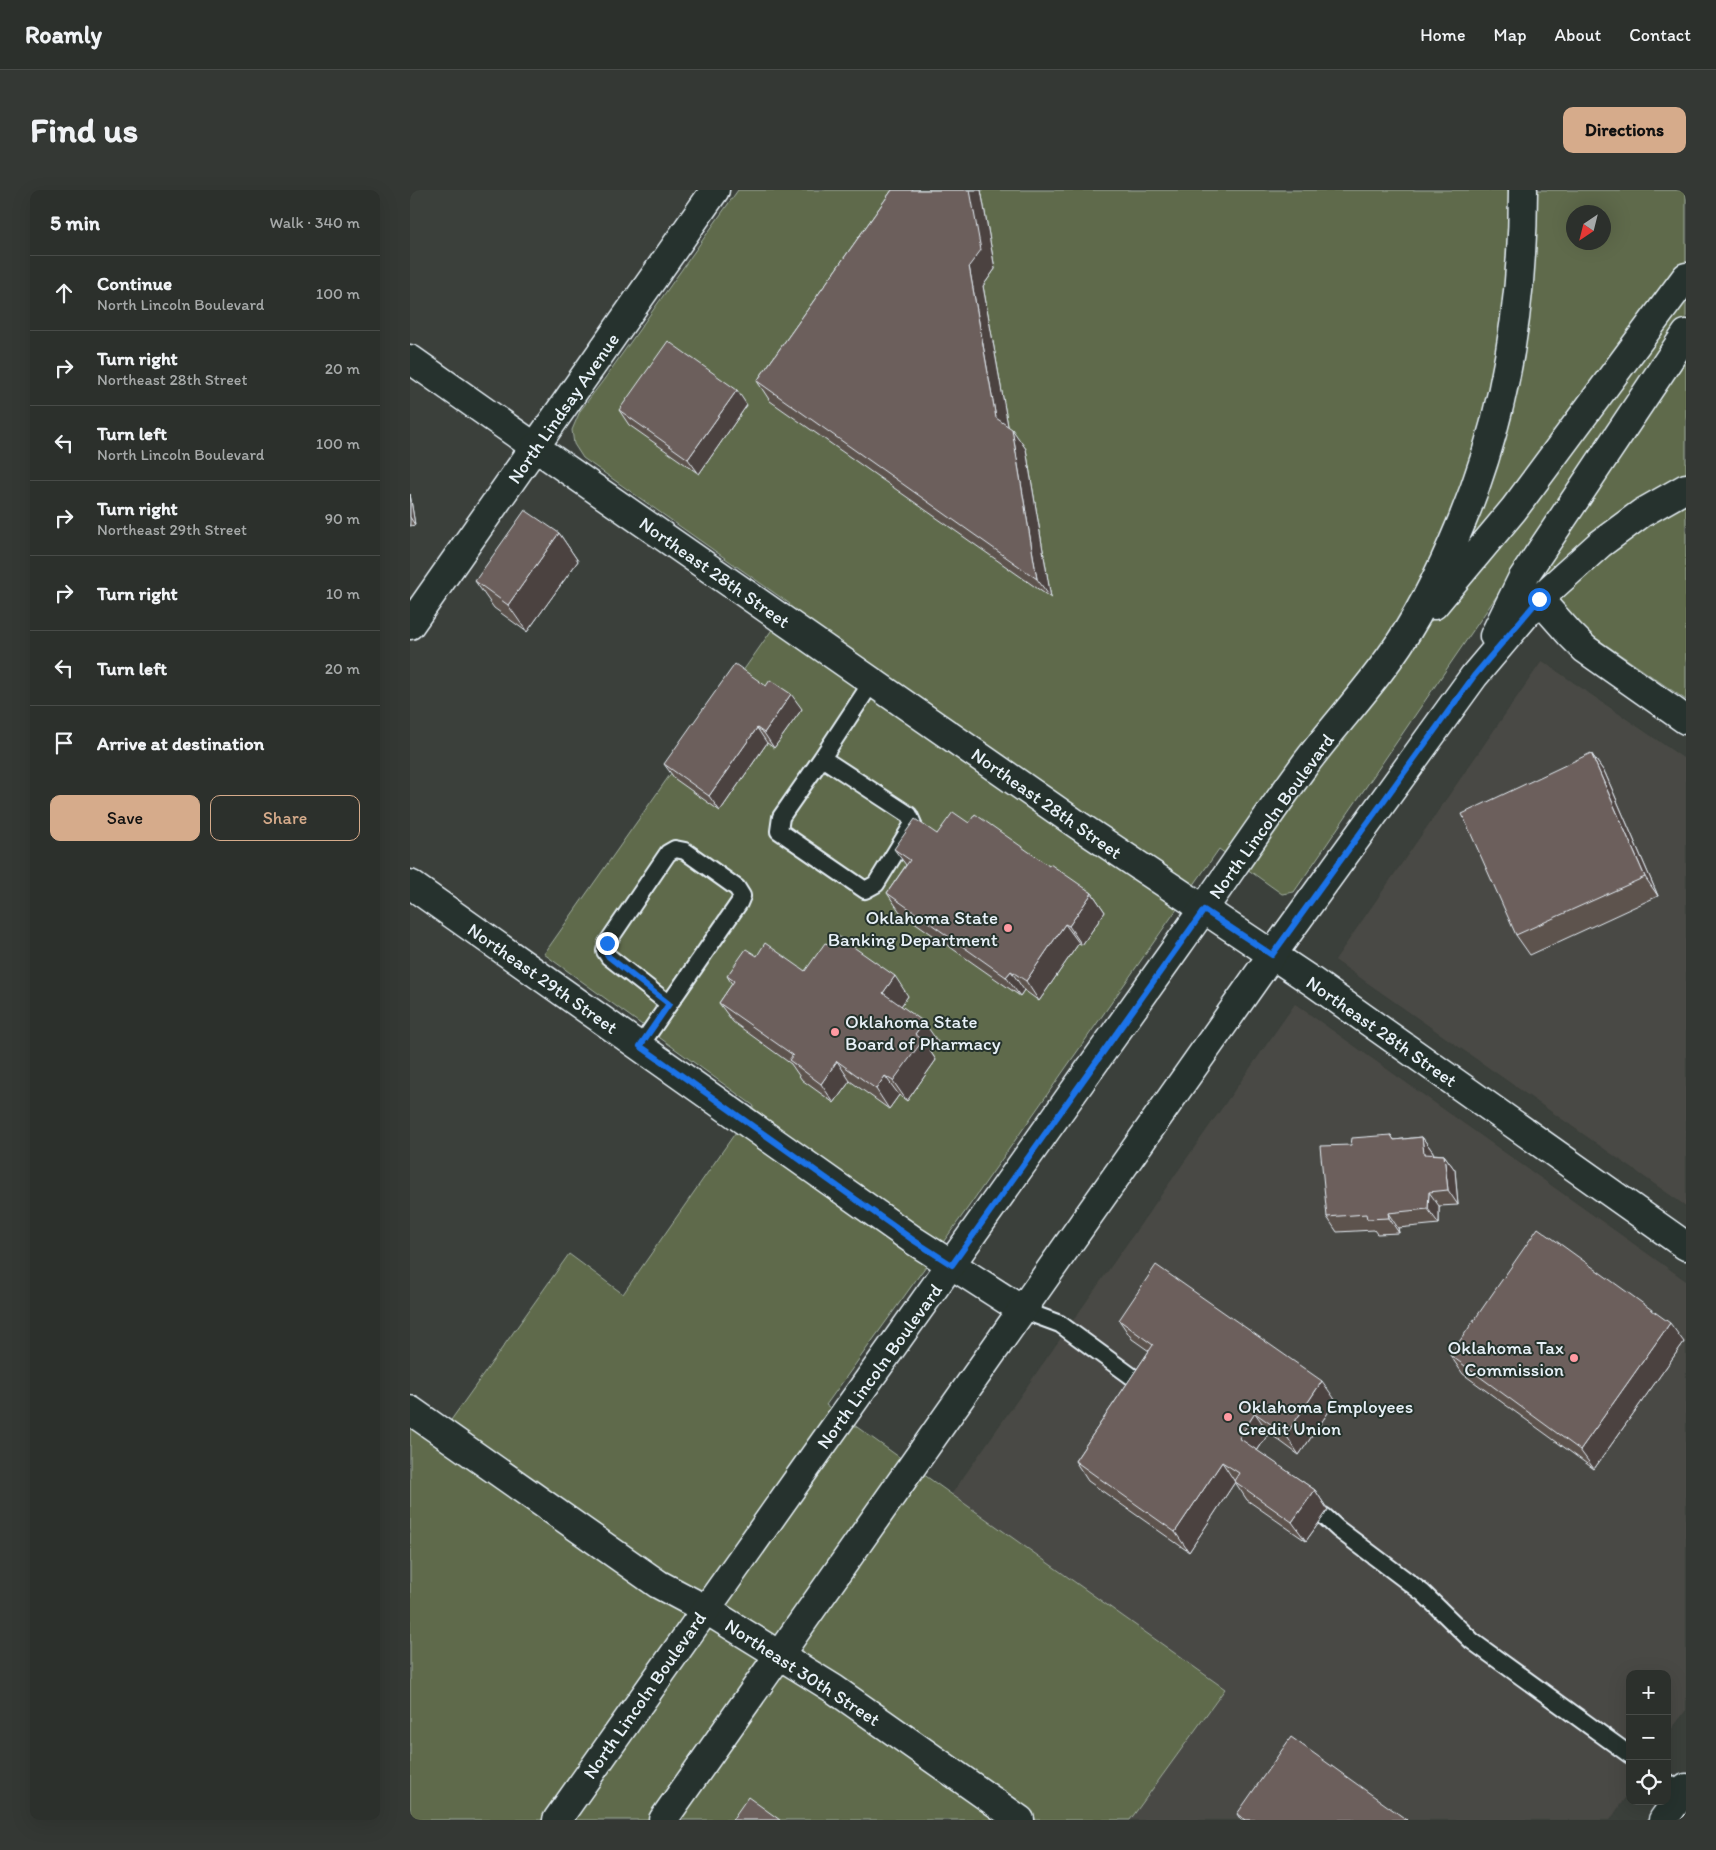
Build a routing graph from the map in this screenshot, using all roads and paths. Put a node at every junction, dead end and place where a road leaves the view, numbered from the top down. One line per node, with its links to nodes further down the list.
1 (715, 190): 6 (main road, North Lindsay Avenue)
2 (1523, 190): 10 (main road, North Lincoln Boulevard)
3 (1686, 277): 10 (main road)
4 (1686, 334): 11 (main road)
5 (410, 359): 6 (main road, Northeast 28th Street)
6 (535, 447): 9 (main road, North Lindsay Avenue); 12 (main road, Northeast 28th Street)
7 (1686, 488): 8 (main road)
8 (1539, 599): 11 (main road); 13 (main road)
9 (410, 625)
10 (1391, 656): 16 (main road, North Lincoln Boulevard)
11 (1474, 676): 17 (main road)
12 (872, 682): 14 (lane); 16 (main road, Northeast 28th Street)
13 (1686, 720)
14 (822, 758): 14 (lane)
15 (410, 884): 19 (main road, Northeast 29th Street)
16 (1204, 910): 17 (main road, Northeast 28th Street); 21 (main road, North Lincoln Boulevard)
17 (1272, 955): 20 (main road, Northeast 28th Street); 22 (main road)
18 (669, 1004): 18 (lane); 19 (lane)
19 (640, 1046): 21 (main road, Northeast 29th Street)
20 (1686, 1246)
21 (952, 1265): 22 (main road, Northeast 29th Street); 26 (main road, North Lincoln Boulevard)
22 (1022, 1310): 23 (lane); 27 (main road)
23 (1150, 1389)
24 (410, 1410): 26 (main road, Northeast 30th Street)
25 (1324, 1516): 28 (lane)
26 (705, 1609): 27 (main road, Northeast 30th Street); 30 (main road, North Lincoln Boulevard)
27 (780, 1654): 31 (main road); 32 (main road, Northeast 30th Street)
28 (1626, 1752)
29 (1679, 1788): 33 (main road)
30 (557, 1820)
31 (663, 1820)
32 (1020, 1820)
33 (1663, 1820)

